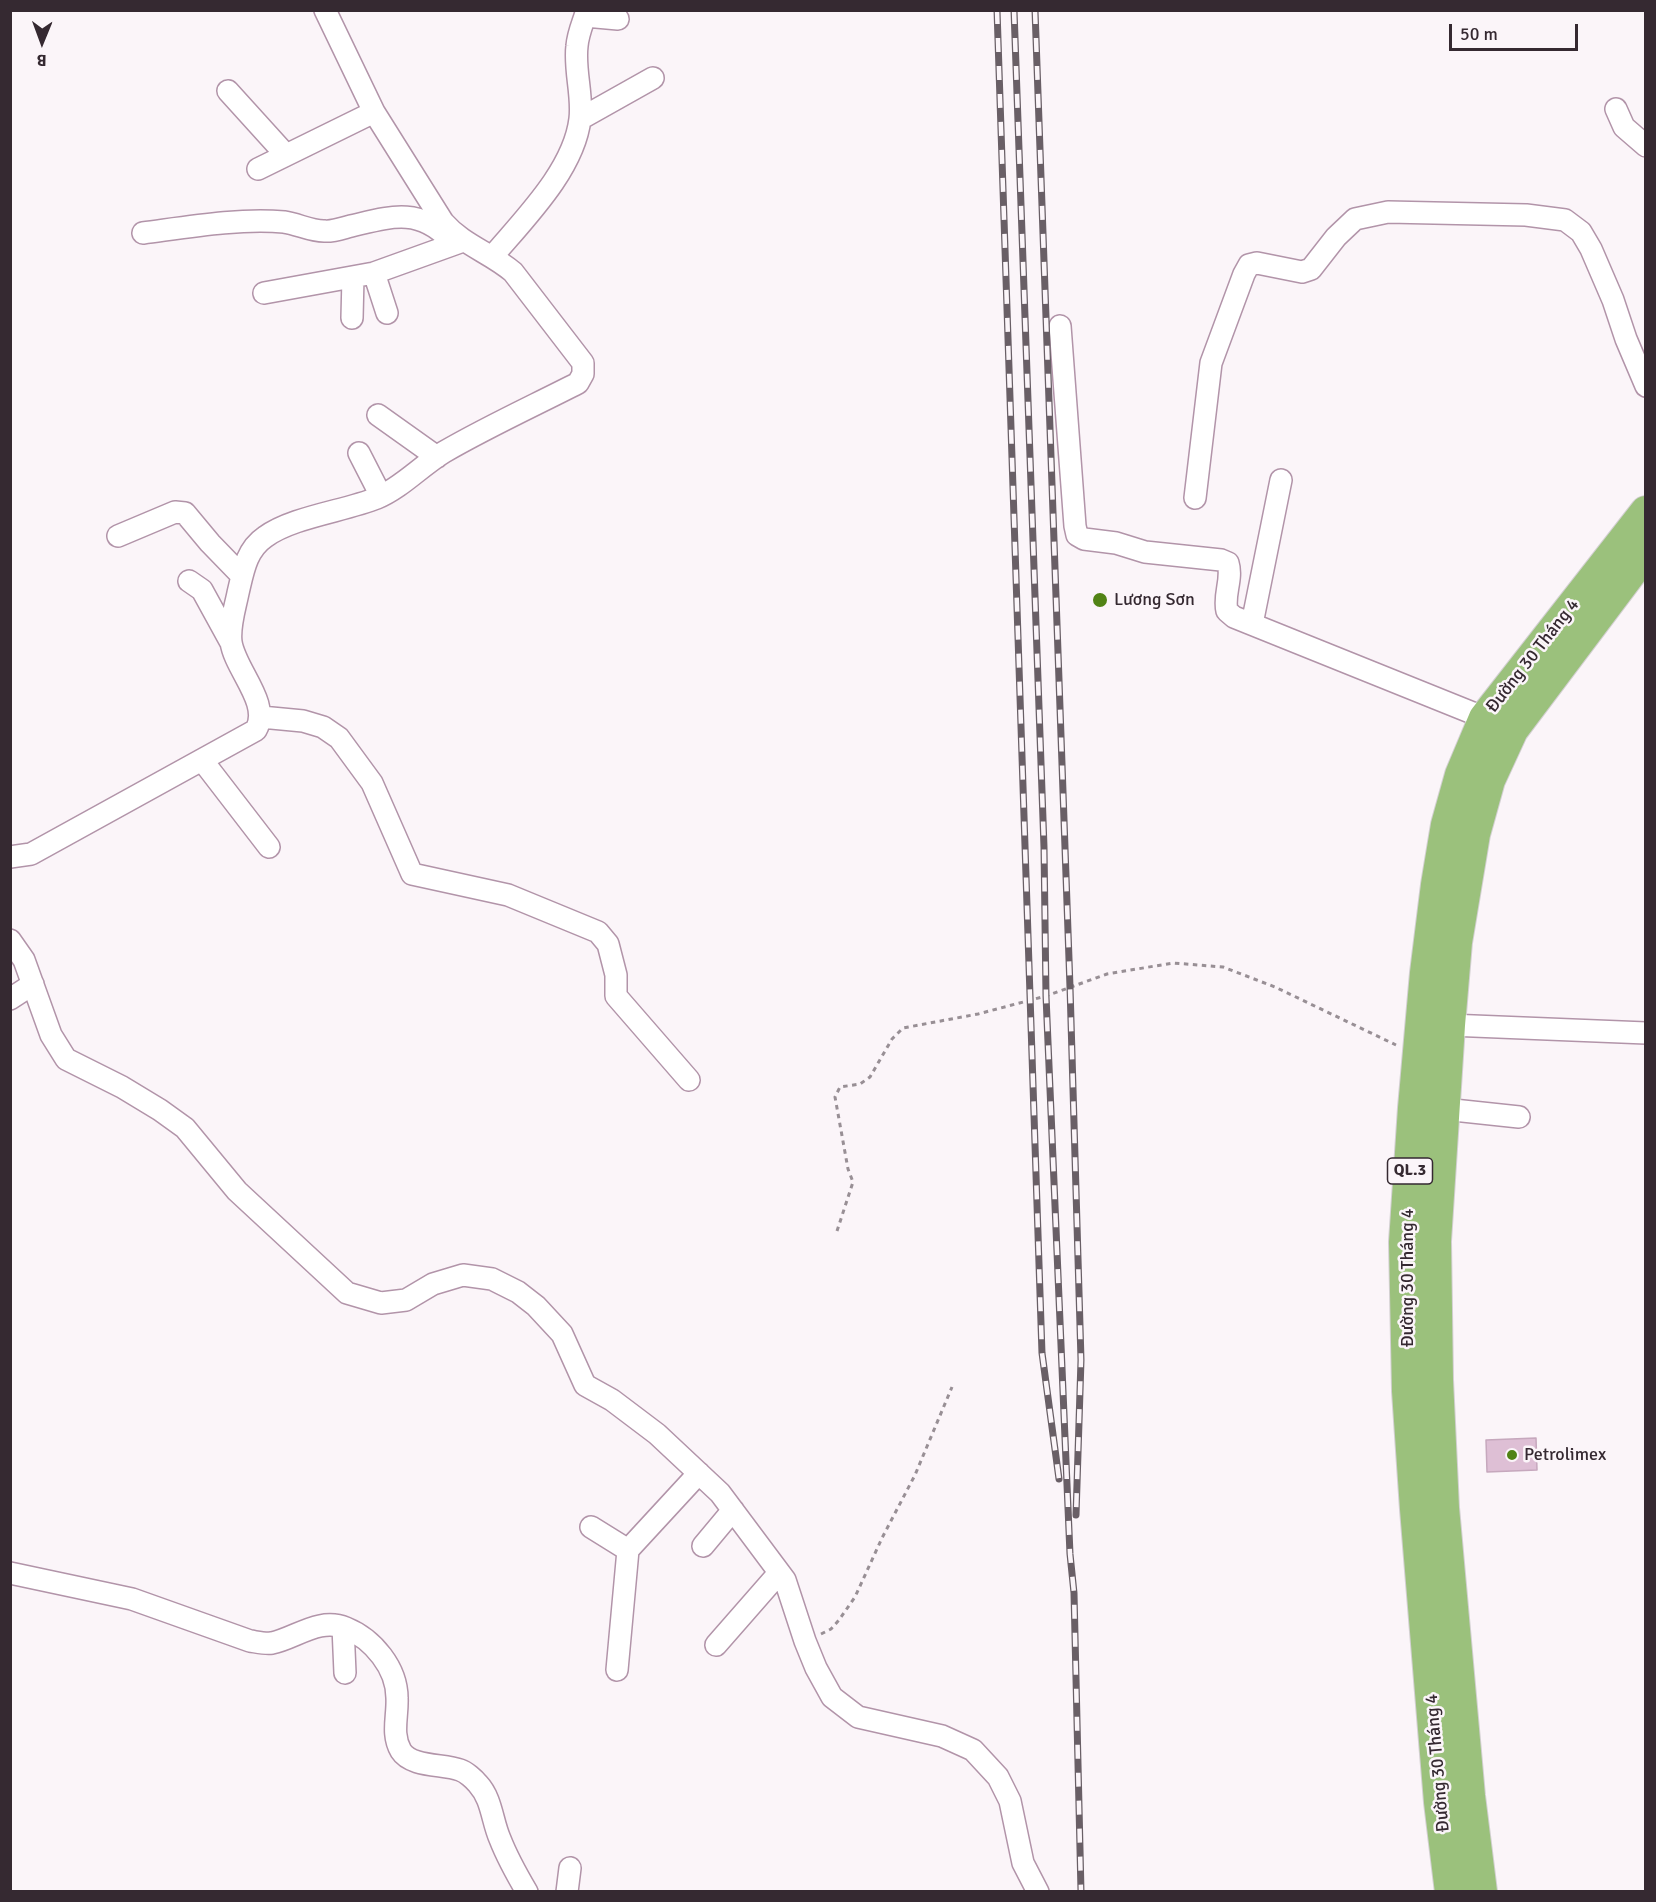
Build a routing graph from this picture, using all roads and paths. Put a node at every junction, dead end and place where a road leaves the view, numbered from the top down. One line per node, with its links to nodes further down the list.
1 (325, 10): 7 (street)
2 (586, 13): 3 (street); 8 (street)
3 (618, 19)
4 (653, 78): 8 (street)
5 (228, 91): 10 (street)
6 (1616, 109): 9 (street)
7 (374, 112): 10 (street); 13 (street)
8 (580, 119): 14 (street)
9 (1646, 146)
10 (286, 155): 11 (street)
11 (258, 169)
12 (143, 233): 13 (street)
13 (458, 242): 14 (street); 15 (street)
14 (492, 257): 24 (street)
15 (374, 273): 16 (street); 18 (street)
16 (353, 277): 17 (street); 19 (street)
17 (264, 293)
18 (387, 313)
19 (352, 318)
20 (1060, 326): 33 (street)
21 (1646, 386): 27 (street)
22 (378, 415): 24 (street)
23 (359, 453): 26 (street)
24 (437, 457): 26 (street)
25 (1281, 480): 33 (street)
26 (381, 496): 31 (street)
27 (1195, 498)
28 (1646, 512): 36 (highway, Đường 30 Tháng 4 / QL.3)
29 (118, 536): 31 (street)
30 (1646, 552): 36 (highway, Đường 30 Tháng 4 / QL.3)
31 (242, 576): 34 (street)
32 (189, 581): 34 (street)
33 (1252, 624): 36 (street)
34 (230, 640): 35 (street)
35 (261, 717): 37 (street); 46 (street)
36 (1498, 724): 43 (highway, Đường 30 Tháng 4 / QL.3); 45 (highway, Đường 30 Tháng 4 / QL.3)
37 (202, 760): 38 (street); 39 (street)
38 (269, 847)
39 (10, 857)
40 (10, 940): 41 (street)
41 (33, 984): 42 (street); 51 (street)
42 (10, 999)
43 (1449, 1024): 44 (street); 47 (highway, Đường 30 Tháng 4 / QL.3)
44 (1646, 1033)
45 (1419, 1056): 49 (path); 52 (highway, Đường 30 Tháng 4 / QL.3)
46 (689, 1080)
47 (1444, 1109): 48 (street); 52 (highway, Đường 30 Tháng 4 / QL.3)
48 (1519, 1117)
49 (837, 1231)
50 (952, 1387): 60 (path)
51 (699, 1473): 53 (street); 56 (street)
52 (1430, 1508): 68 (highway, Đường 30 Tháng 4 / QL.3); 69 (highway, Đường 30 Tháng 4 / QL.3)
53 (733, 1510): 55 (street); 58 (street)
54 (591, 1527): 56 (street)
55 (703, 1546)
56 (628, 1550): 62 (street)
57 (10, 1573): 59 (street)
58 (779, 1573): 60 (street); 61 (street)
59 (343, 1626): 63 (street); 65 (street)
60 (805, 1641): 67 (street)
61 (716, 1645)
62 (617, 1670)
63 (345, 1673)
64 (570, 1868): 66 (street)
65 (527, 1892)
66 (567, 1892)
67 (1038, 1892)
68 (1451, 1892)
69 (1481, 1892)

